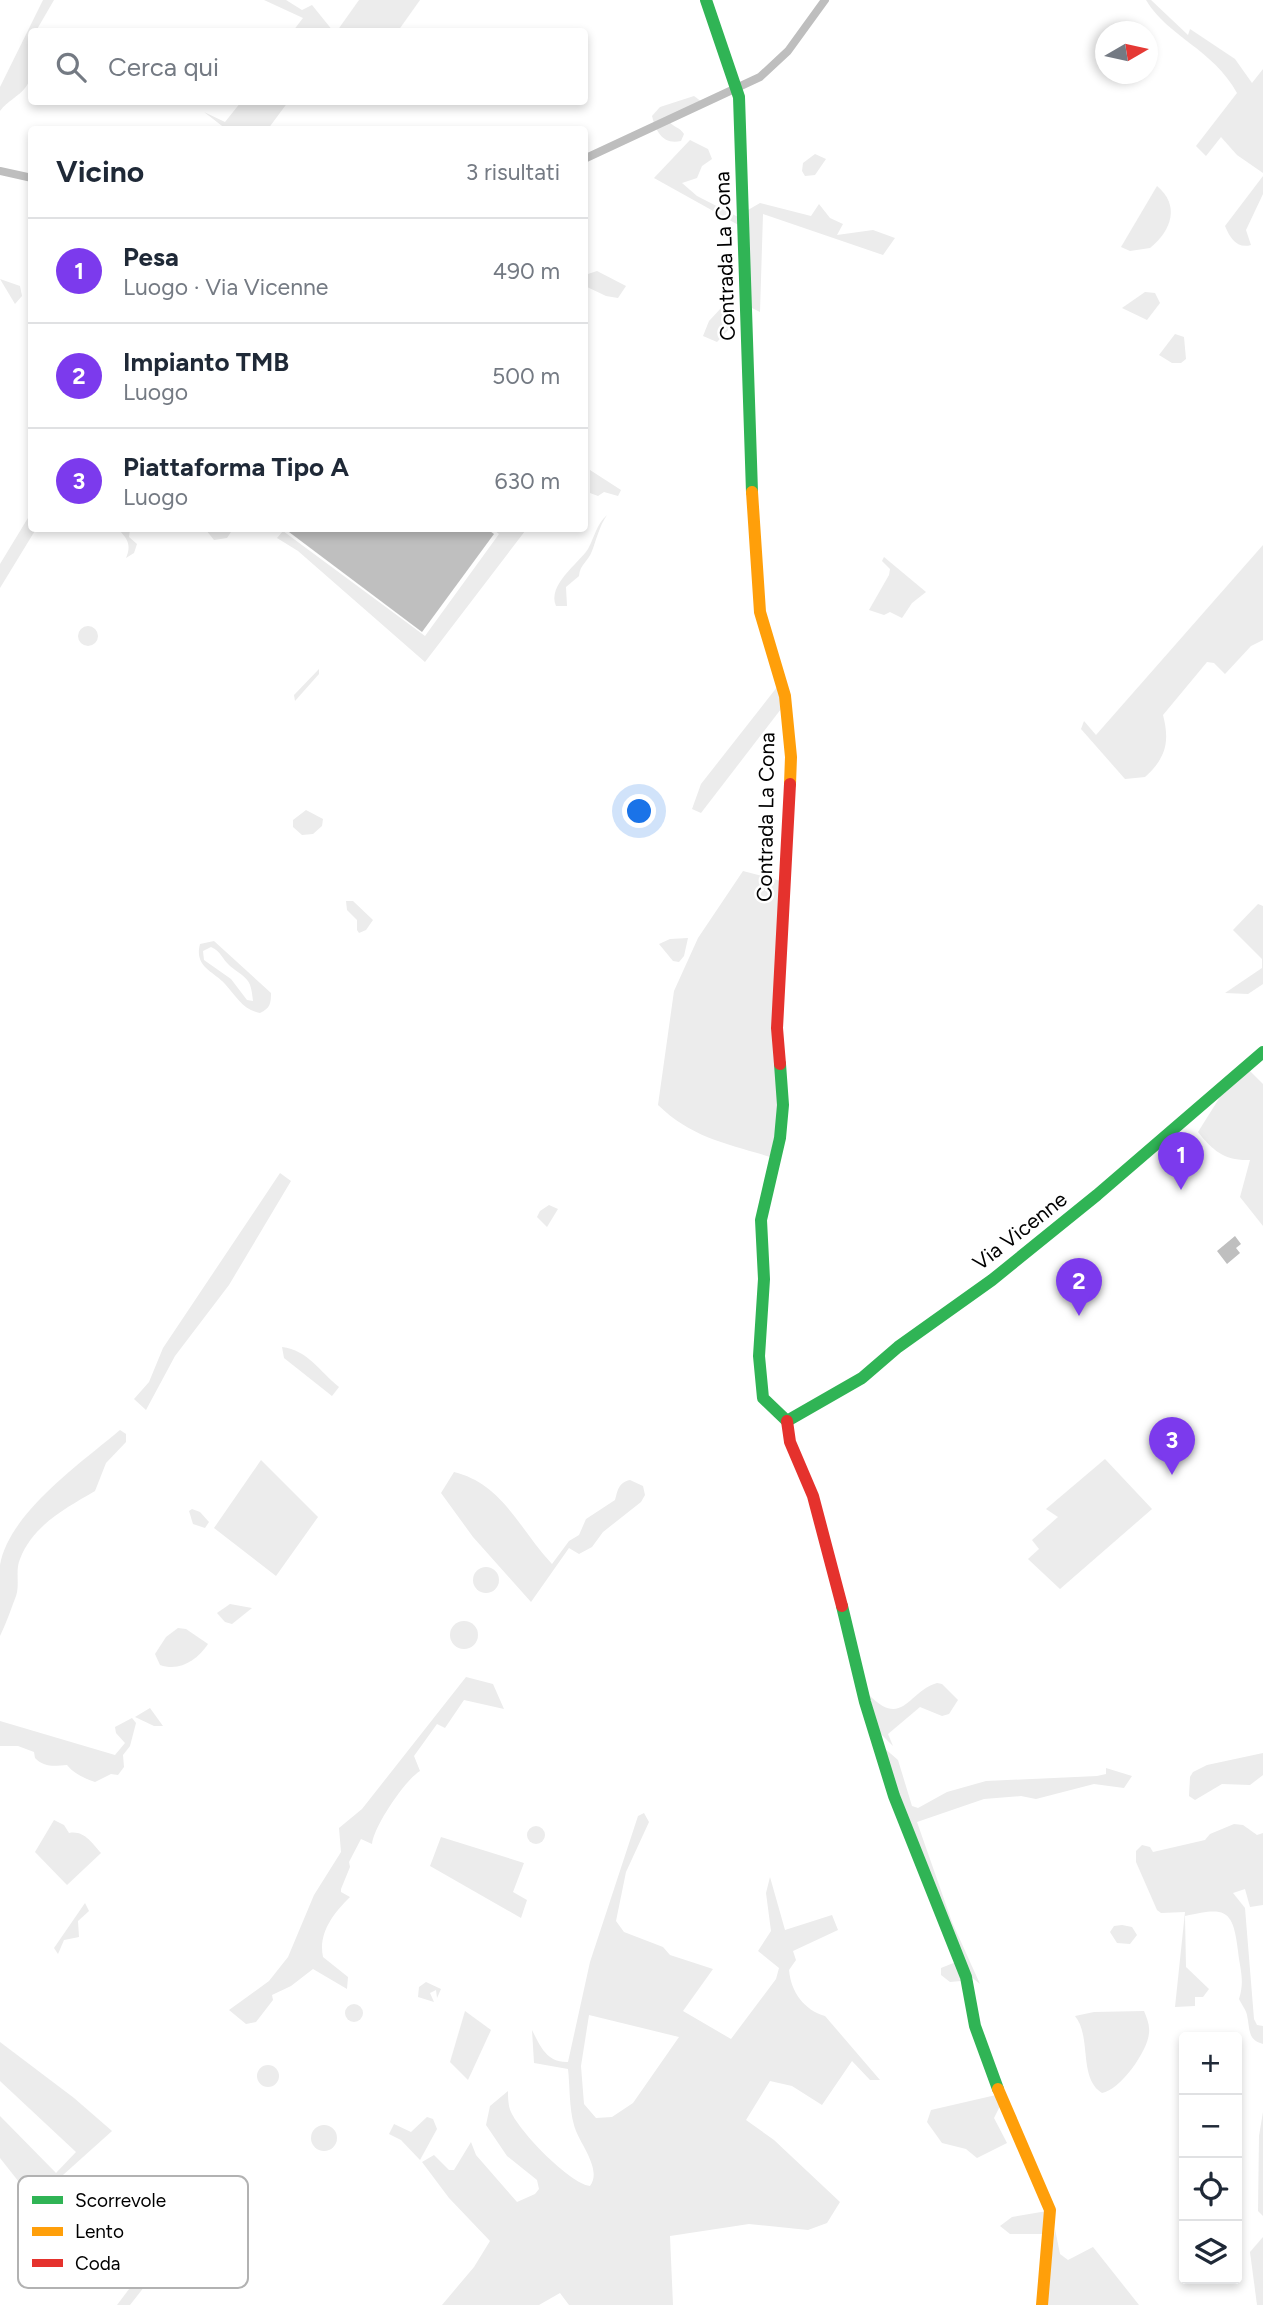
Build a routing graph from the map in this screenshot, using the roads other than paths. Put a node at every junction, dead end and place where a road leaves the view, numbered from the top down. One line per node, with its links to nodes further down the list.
1 (706, 0): 3 (street, Contrada La Cona)
2 (825, 0): 3 (street)
3 (736, 86): 4 (street); 8 (street, Contrada La Cona)
4 (588, 157)
5 (0, 171): 6 (street)
6 (28, 177)
7 (1263, 1052): 8 (street, Via Vicenne)
8 (787, 1421): 9 (street)
9 (1042, 2305)

